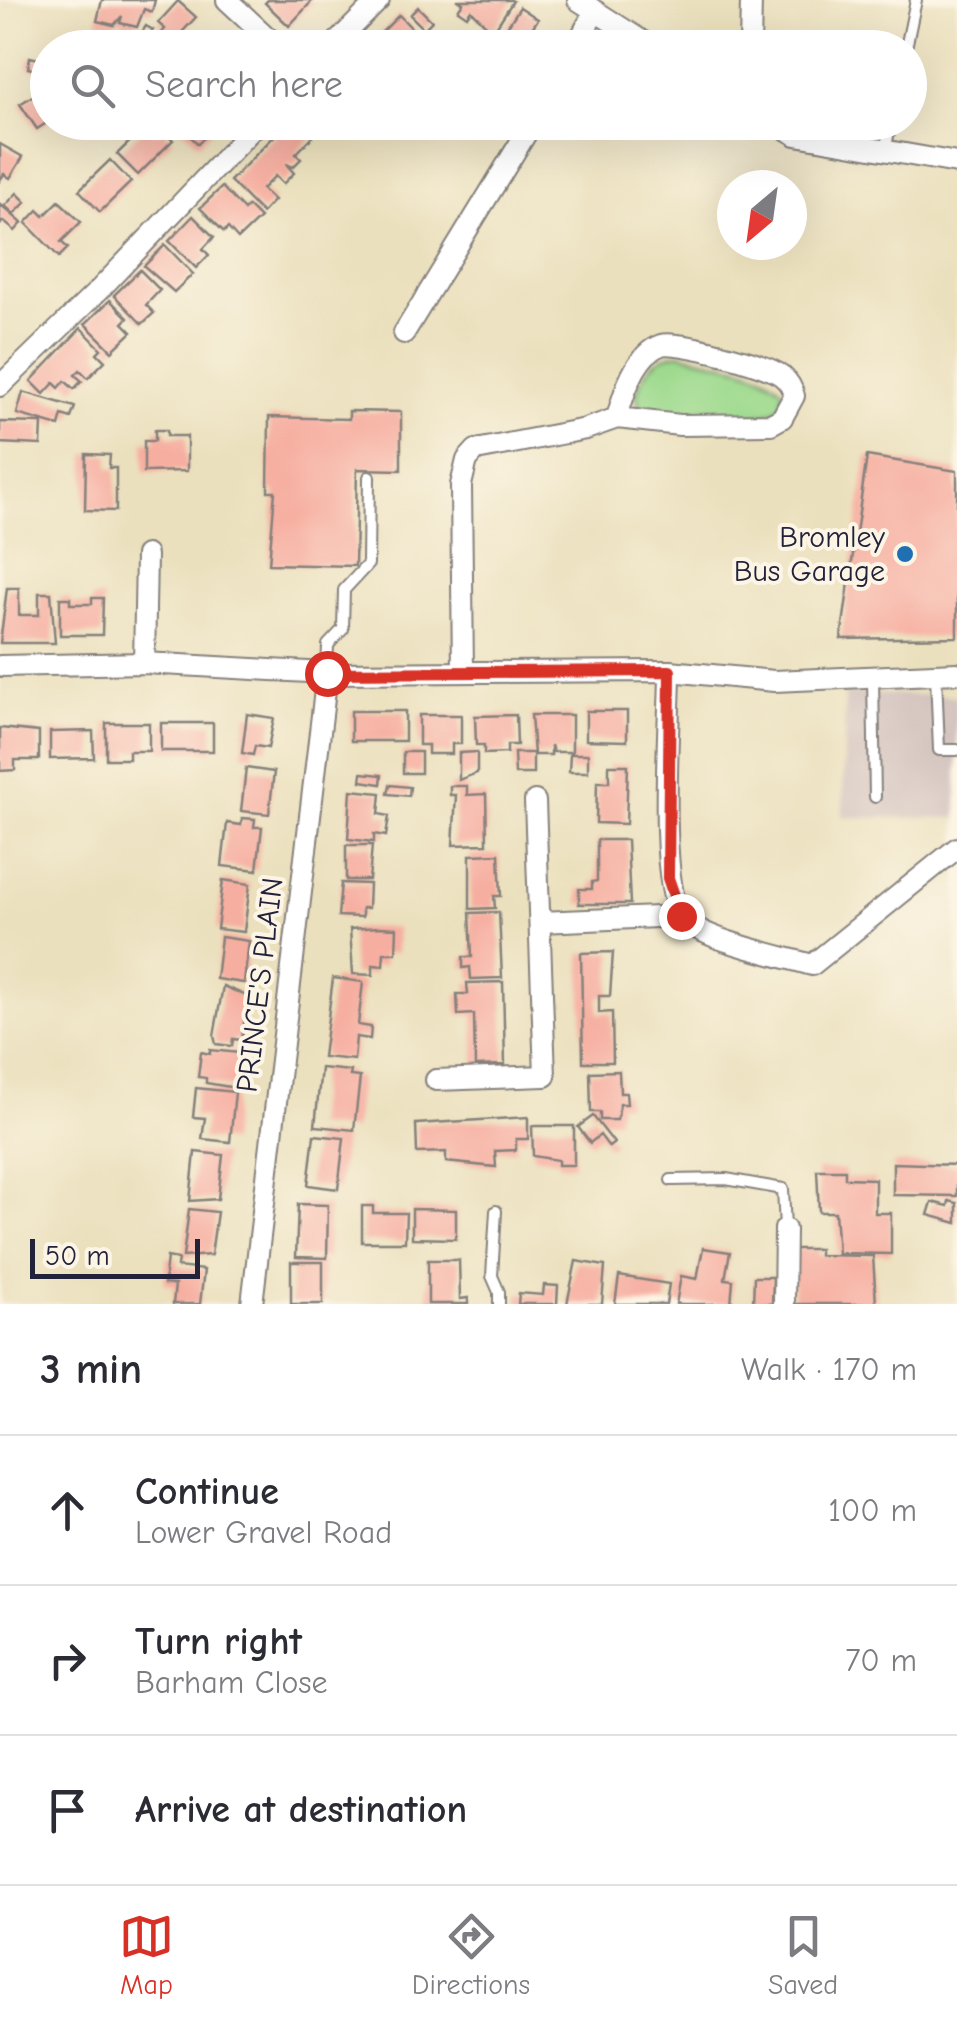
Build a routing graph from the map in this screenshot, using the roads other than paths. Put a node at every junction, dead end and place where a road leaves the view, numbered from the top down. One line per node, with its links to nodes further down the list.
1 (226, 0): 6 (street)
2 (379, 0): 7 (street)
3 (751, 0): 10 (street)
4 (916, 0): 11 (lane)
5 (586, 5): 8 (street); 9 (street)
6 (259, 30)
7 (350, 30)
8 (579, 30)
9 (625, 30)
10 (750, 30)
11 (910, 30)
12 (242, 140): 19 (street)
13 (522, 140): 18 (street)
14 (818, 140): 16 (street)
15 (887, 140): 16 (lane)
16 (885, 152): 17 (street)
17 (957, 162)
18 (404, 334)
19 (0, 386)
20 (617, 418): 20 (street); 26 (street)
21 (369, 476): 27 (lane)
22 (146, 555): 23 (street)
23 (144, 663): 24 (street); 27 (street)
24 (0, 666)
25 (670, 671): 26 (street); 29 (street); 34 (street)
26 (463, 672): 27 (street)
27 (327, 673): 40 (street, PRINCE'S PLAIN)
28 (947, 674): 29 (street); 30 (lane)
29 (873, 678): 31 (lane)
30 (957, 750)
31 (875, 796)
32 (536, 800): 35 (street)
33 (957, 848): 34 (street)
34 (681, 916): 35 (street)
35 (540, 922): 36 (street)
36 (436, 1080)
37 (671, 1180): 39 (lane)
38 (496, 1212): 41 (lane)
39 (785, 1230): 42 (street)
40 (252, 1304)
41 (499, 1304)
42 (784, 1304)

